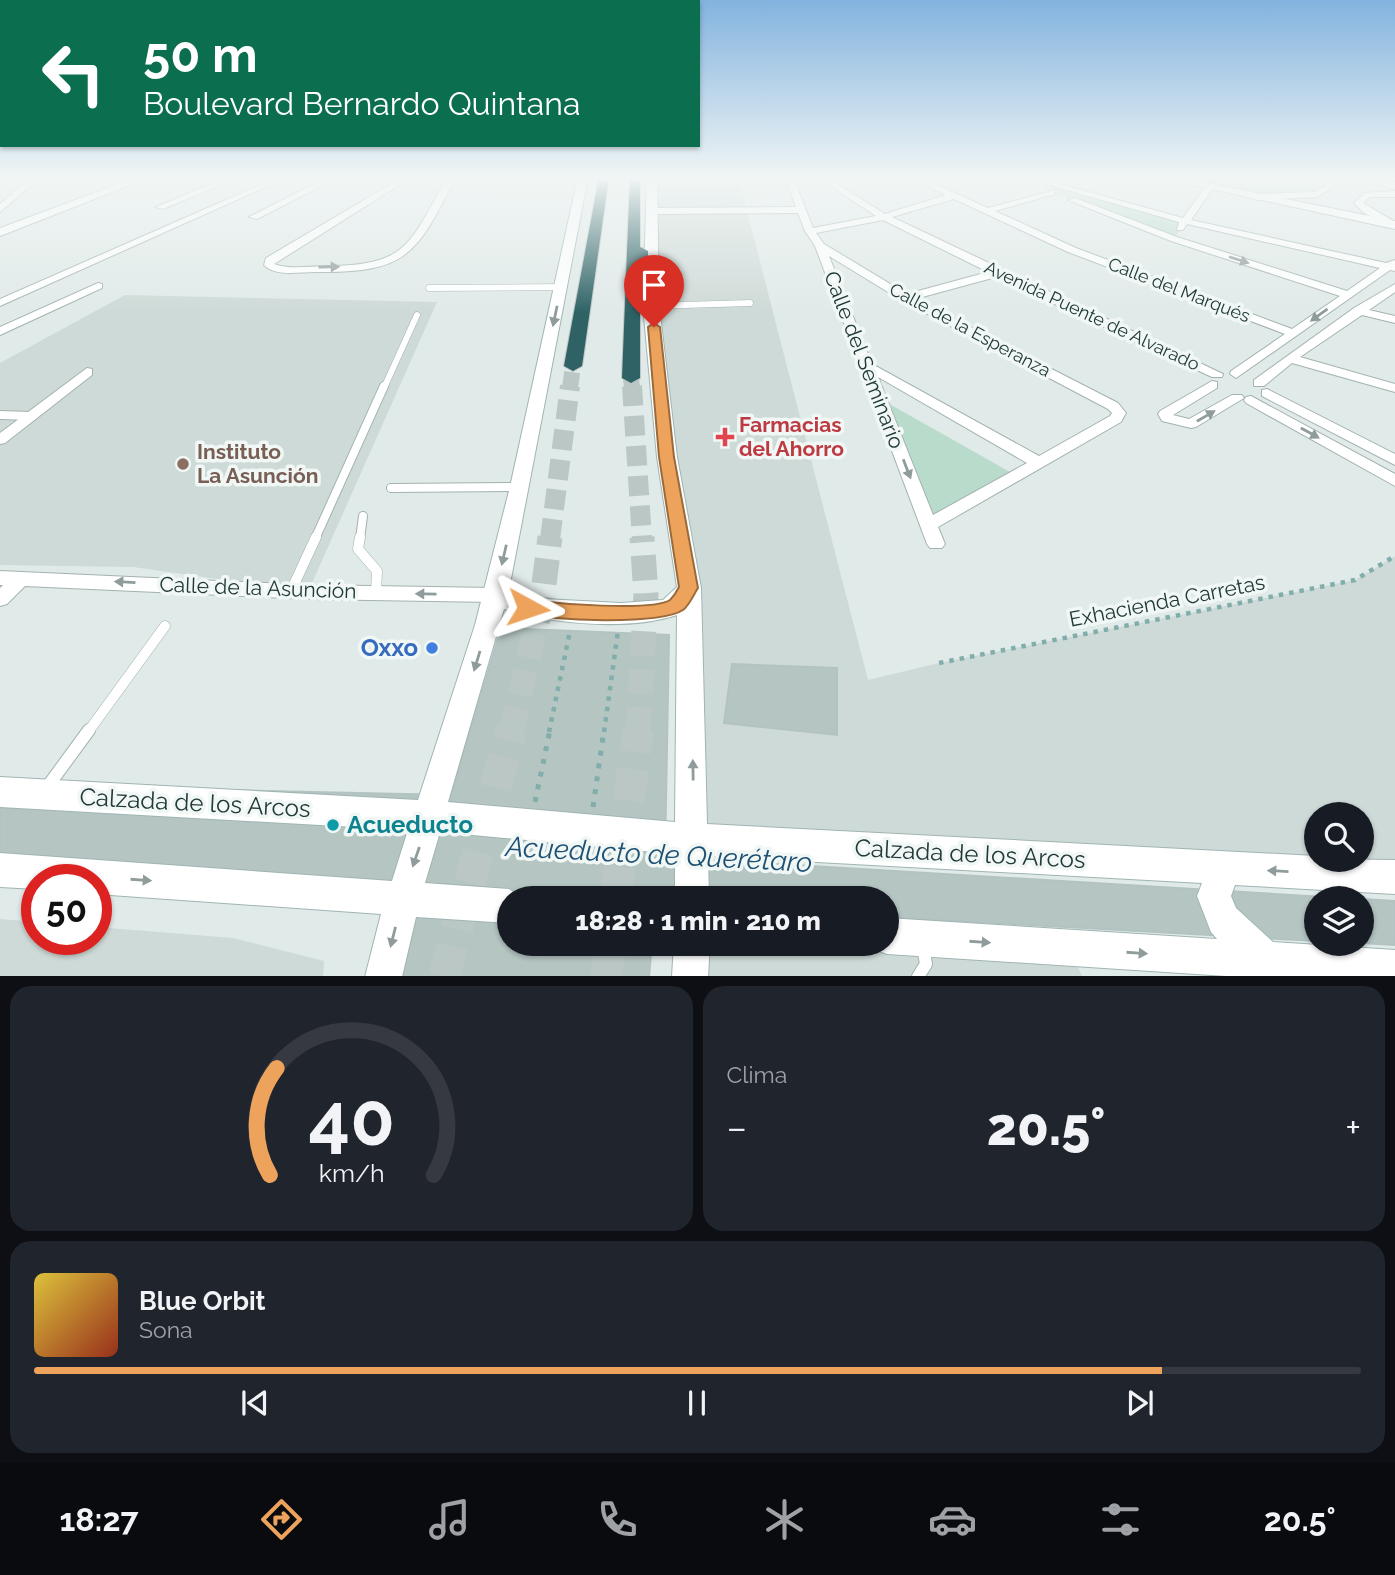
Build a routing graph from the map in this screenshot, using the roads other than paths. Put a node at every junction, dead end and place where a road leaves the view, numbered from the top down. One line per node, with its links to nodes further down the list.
1 (25, 223): 18 (main road)
2 (183, 223): 31 (street)
3 (332, 223): 4 (street, one-way to 4)
4 (424, 223)
5 (575, 223): 24 (main road)
6 (597, 223): 39 (highway)
7 (634, 223): 43 (highway)
8 (640, 223): 28 (highway)
9 (652, 223): 28 (main road)
10 (807, 223): 17 (street, Calle del Seminario)
11 (852, 223): 17 (street)
12 (897, 223): 22 (street, Avenida Puente de Alvarado)
13 (1011, 223): 37 (street, Calle del Marqués)
14 (1131, 223): 19 (street)
15 (1184, 223): 19 (street)
16 (1197, 223): 21 (street)
17 (810, 231): 20 (street, Calle del Seminario)
18 (0, 232)
19 (1174, 239): 27 (street, one-way to 27)
20 (820, 246): 29 (street, Calle de la Esperanza); 40 (street, Calle del Seminario)
21 (1393, 266): 27 (street)
22 (997, 274): 29 (street); 44 (street, Avenida Puente de Alvarado)
23 (98, 286): 33 (street)
24 (561, 287): 26 (lane); 54 (main road, one-way to 54)
25 (1395, 287): 32 (street)
26 (429, 288)
27 (1346, 295): 37 (street, one-way to 37)
28 (651, 297): 30 (lane); 61 (main road)
29 (905, 298): 52 (street, Calle de la Esperanza)
30 (750, 303)
31 (0, 305): 33 (street)
32 (1358, 310): 35 (street); 38 (street)
33 (40, 312): 36 (street)
34 (417, 315): 63 (lane)
35 (1395, 320)
36 (0, 331)
37 (1293, 333): 42 (street)
38 (1290, 358): 45 (street); 46 (street)
39 (573, 366)
40 (867, 366): 52 (street); 57 (street, Calle del Seminario, one-way to 57)
41 (87, 372): 49 (street)
42 (1236, 374): 44 (street); 45 (street)
43 (631, 378)
44 (1214, 379): 47 (street, Avenida Puente de Alvarado); 47 (street, one-way to 47)
45 (1263, 388): 47 (street); 51 (street)
46 (1395, 388)
47 (1244, 399): 53 (street, one-way to 53)
48 (0, 415): 49 (lane)
49 (31, 416): 50 (street)
50 (0, 440)
51 (1395, 460)
52 (1039, 463): 57 (street)
53 (1395, 481)
54 (520, 487): 55 (lane); 62 (main road, one-way to 62)
55 (391, 488)
56 (363, 516): 64 (lane)
57 (929, 525): 58 (street, Calle del Seminario)
58 (936, 544)
59 (0, 578): 60 (street, Calle de la Asunción)
60 (22, 578): 63 (street, Calle de la Asunción, one-way to 60); 65 (street)
61 (689, 588): 62 (main road); 70 (main road, one-way to 61)
62 (496, 590): 64 (street, Calle de la Asunción, one-way to 64); 69 (main road, one-way to 69)
63 (291, 591): 64 (street, Calle de la Asunción)
64 (376, 593)
65 (0, 599)
66 (165, 626): 68 (lane)
67 (0, 792): 68 (main road, Calzada de los Arcos)
68 (43, 794): 69 (main road, Calzada de los Arcos)
69 (430, 816): 70 (main road, Calzada de los Arcos); 75 (main road, one-way to 75)
70 (691, 839): 71 (main road, Calzada de los Arcos); 74 (main road)
71 (1224, 868): 73 (main road, Calzada de los Arcos, one-way to 71); 79 (main road)
72 (0, 870): 75 (main road, one-way to 75)
73 (1395, 877)
74 (692, 886)
75 (403, 898): 76 (main road); 81 (main road, one-way to 81)
76 (497, 905)
77 (904, 937): 79 (main road, one-way to 79); 83 (lane)
78 (691, 956): 82 (main road)
79 (1267, 961): 80 (main road)
80 (1395, 968)
81 (383, 976)
82 (690, 976)
83 (918, 976)

